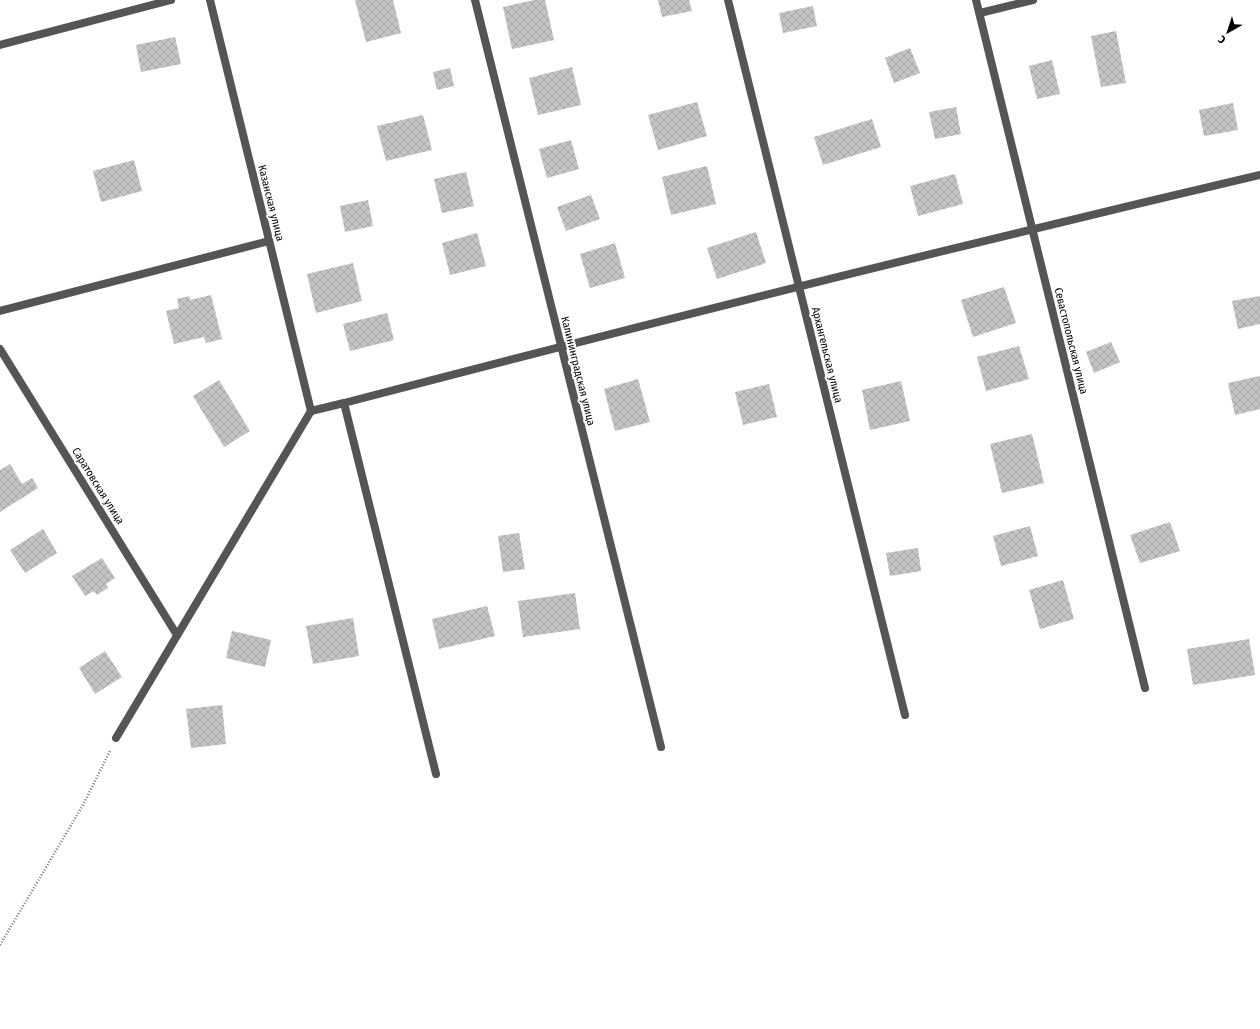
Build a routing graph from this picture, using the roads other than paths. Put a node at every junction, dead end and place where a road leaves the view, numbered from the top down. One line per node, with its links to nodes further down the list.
1 (171, 0): 8 (street)
2 (210, 0): 11 (street, Казанская улица)
3 (475, 0): 14 (street, Калининградская улица)
4 (728, 0): 12 (street, Архангельская улица)
5 (976, 0): 7 (street, Севастопольская улица)
6 (1033, 0): 7 (street)
7 (980, 13): 10 (street, Севастопольская улица)
8 (0, 45)
9 (1260, 175): 10 (street)
10 (1032, 229): 12 (street); 19 (street, Севастопольская улица)
11 (269, 241): 13 (street); 17 (street, Казанская улица)
12 (798, 286): 14 (street); 20 (street, Архангельская улица)
13 (0, 311)
14 (561, 346): 16 (street); 22 (street, Калининградская улица)
15 (0, 349): 18 (street, Саратовская улица)
16 (344, 403): 17 (street); 23 (street)
17 (311, 411): 18 (street)
18 (177, 635): 21 (street)
19 (1144, 688)
20 (905, 715)
21 (116, 738)
22 (660, 746)
23 (436, 774)

